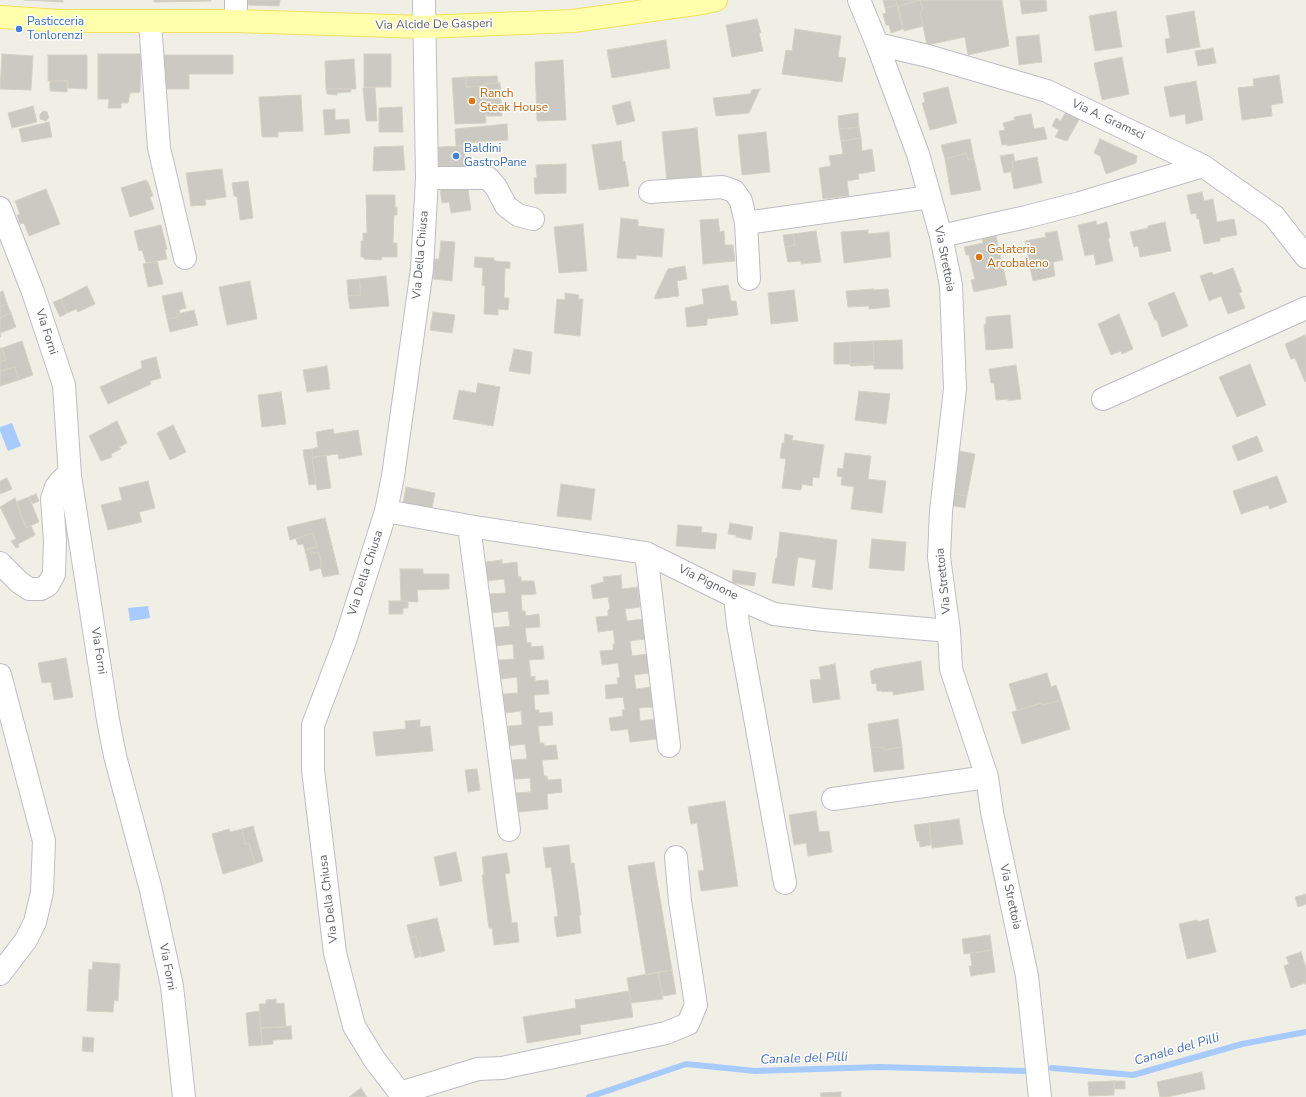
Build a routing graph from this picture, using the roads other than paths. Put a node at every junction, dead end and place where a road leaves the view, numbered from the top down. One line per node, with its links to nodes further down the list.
1 (424, 0): 7 (street, Via Della Chiusa)
2 (716, 0): 7 (main road, Via Alcide De Gasperi)
3 (859, 0): 8 (street, Via Strettoia)
4 (236, 10): 6 (main road, Via Alcide De Gasperi); 7 (main road, Via Alcide De Gasperi)
5 (0, 17): 6 (main road, Via Alcide De Gasperi)
6 (150, 22): 18 (street)
7 (423, 27): 10 (street, Via Della Chiusa)
8 (877, 44): 9 (street, Via A. Gramsci); 12 (street, Via Strettoia)
9 (1203, 166): 16 (street); 17 (street, Via A. Gramsci)
10 (427, 178): 14 (street); 23 (street, Via Della Chiusa)
11 (650, 192): 15 (street)
12 (930, 197): 15 (street); 16 (street, Via Strettoia)
13 (0, 208): 22 (street, Via Forni)
14 (533, 219)
15 (746, 223): 19 (street)
16 (941, 236): 28 (street, Via Strettoia)
17 (1306, 257)
18 (185, 258)
19 (749, 279)
20 (1306, 308): 21 (street)
21 (1104, 399)
22 (70, 476): 26 (street); 38 (street, Via Forni)
23 (386, 511): 24 (street, Via Pignone); 37 (street, Via Della Chiusa)
24 (469, 526): 25 (street, Via Pignone); 33 (street)
25 (646, 553): 27 (street, Via Pignone); 30 (street)
26 (0, 563)
27 (735, 597): 28 (street, Via Pignone); 35 (street)
28 (949, 631): 31 (street, Via Strettoia)
29 (0, 675): 36 (street)
30 (669, 746)
31 (987, 776): 32 (street); 39 (street, Via Strettoia)
32 (834, 799)
33 (509, 830)
34 (676, 858): 37 (street)
35 (785, 883)
36 (0, 974)
37 (402, 1095)
38 (184, 1097)
39 (1040, 1097)

